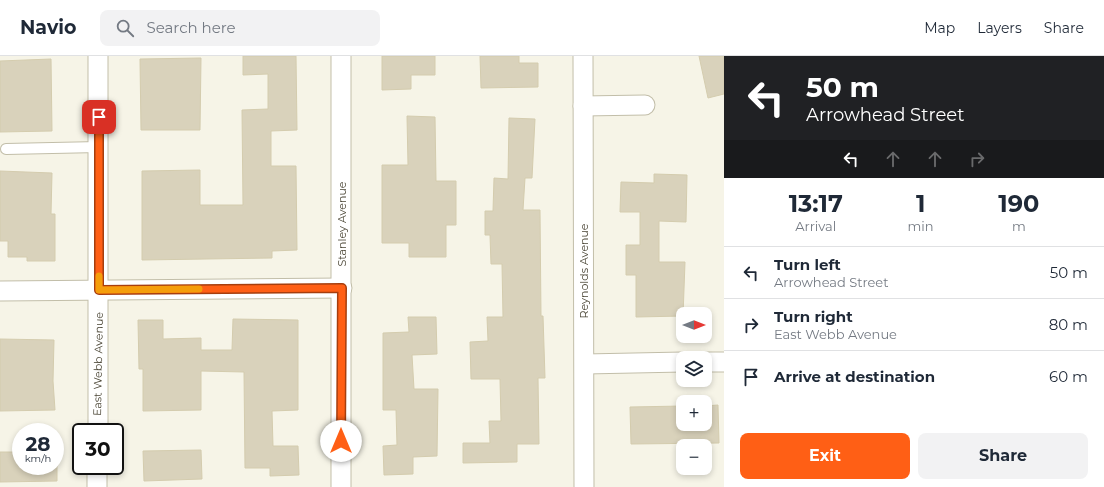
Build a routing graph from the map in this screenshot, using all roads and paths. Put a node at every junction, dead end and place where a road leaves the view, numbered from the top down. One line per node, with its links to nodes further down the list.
1 (98, 56): 6 (street, East Webb Avenue)
2 (341, 56): 8 (street, Stanley Avenue)
3 (583, 56): 5 (street, Reynolds Avenue)
4 (645, 105): 5 (street)
5 (583, 106): 14 (street, Reynolds Avenue)
6 (99, 147): 7 (lane); 9 (street, East Webb Avenue)
7 (6, 148)
8 (342, 288): 9 (street); 19 (street, Stanley Avenue)
9 (99, 290): 10 (street); 15 (street, East Webb Avenue)
10 (0, 291)
11 (676, 362): 14 (street)
12 (712, 362): 13 (street)
13 (724, 362)
14 (585, 364): 17 (street, Reynolds Avenue)
15 (98, 423)
16 (98, 475): 18 (street)
17 (584, 486)
18 (97, 487)
19 (341, 487)

